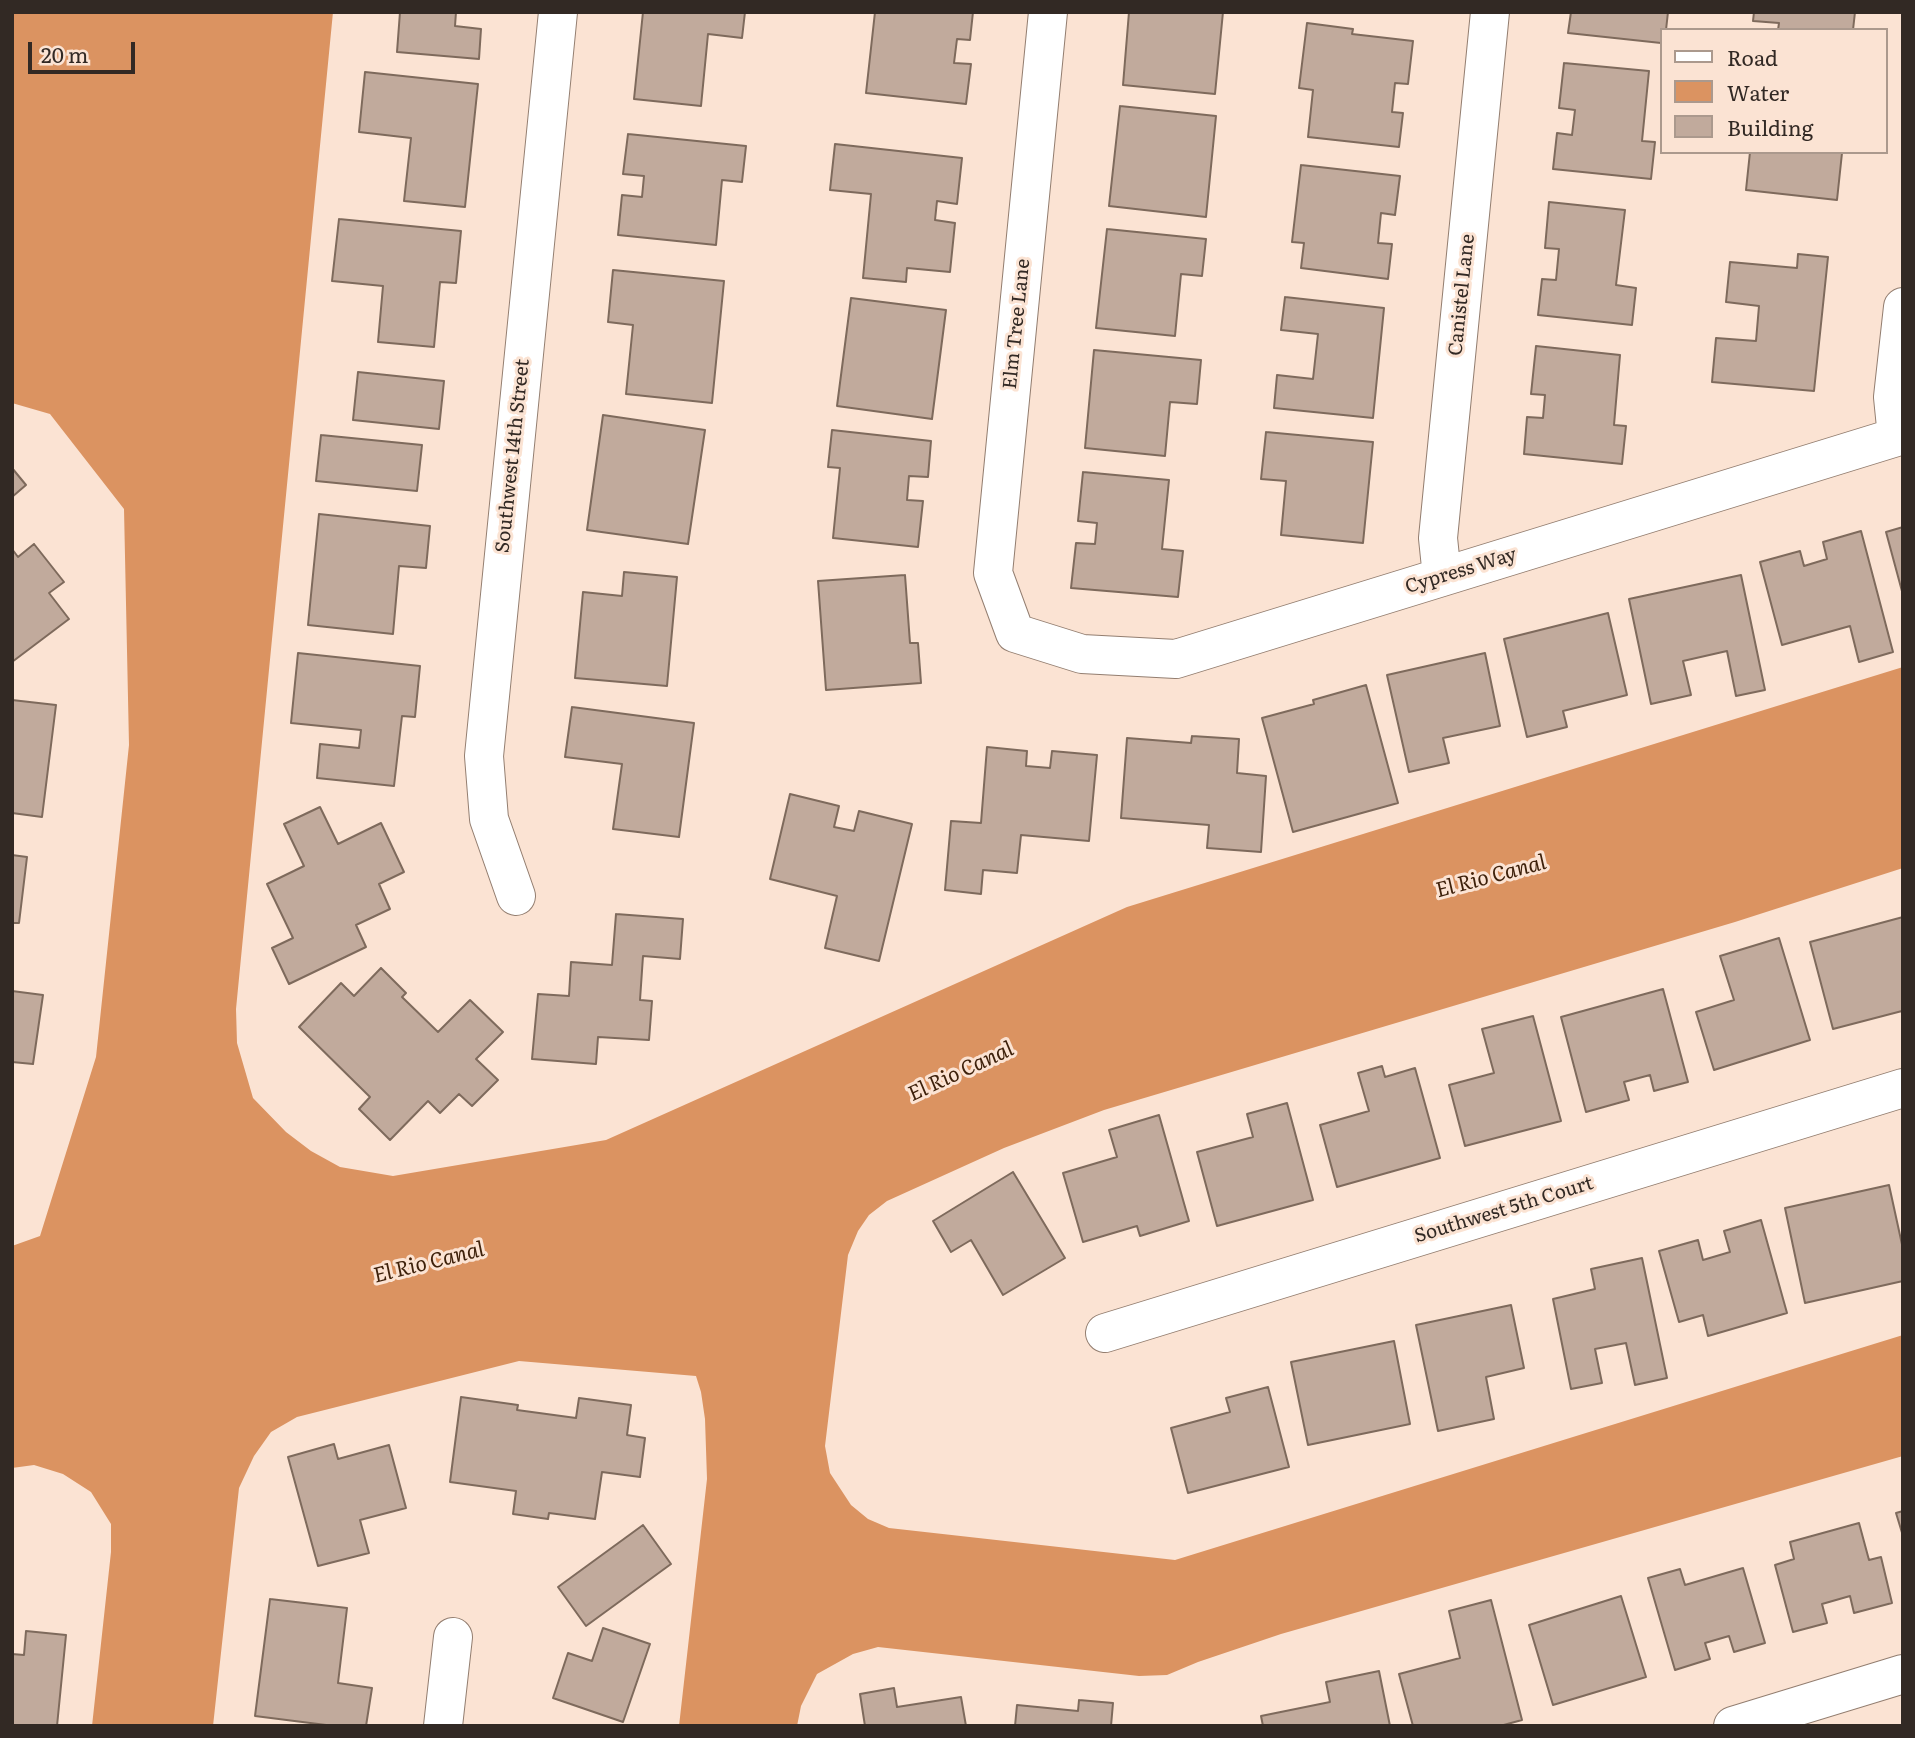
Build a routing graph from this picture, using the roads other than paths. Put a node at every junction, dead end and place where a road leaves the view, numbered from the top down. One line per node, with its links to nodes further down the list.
1 (558, 12): 8 (street, Southwest 14th Street)
2 (1048, 12): 7 (street, Elm Tree Lane)
3 (1490, 12): 6 (street, Canistel Lane)
4 (1903, 307): 5 (street)
5 (1900, 436): 6 (street, Cypress Way)
6 (1442, 577): 7 (street, Cypress Way)
7 (1015, 633)
8 (516, 896)
9 (1903, 1088): 10 (street, Southwest 5th Court)
10 (1105, 1333)
11 (453, 1637): 13 (street)
12 (1903, 1674): 14 (street)
13 (443, 1726)
14 (1734, 1726)

